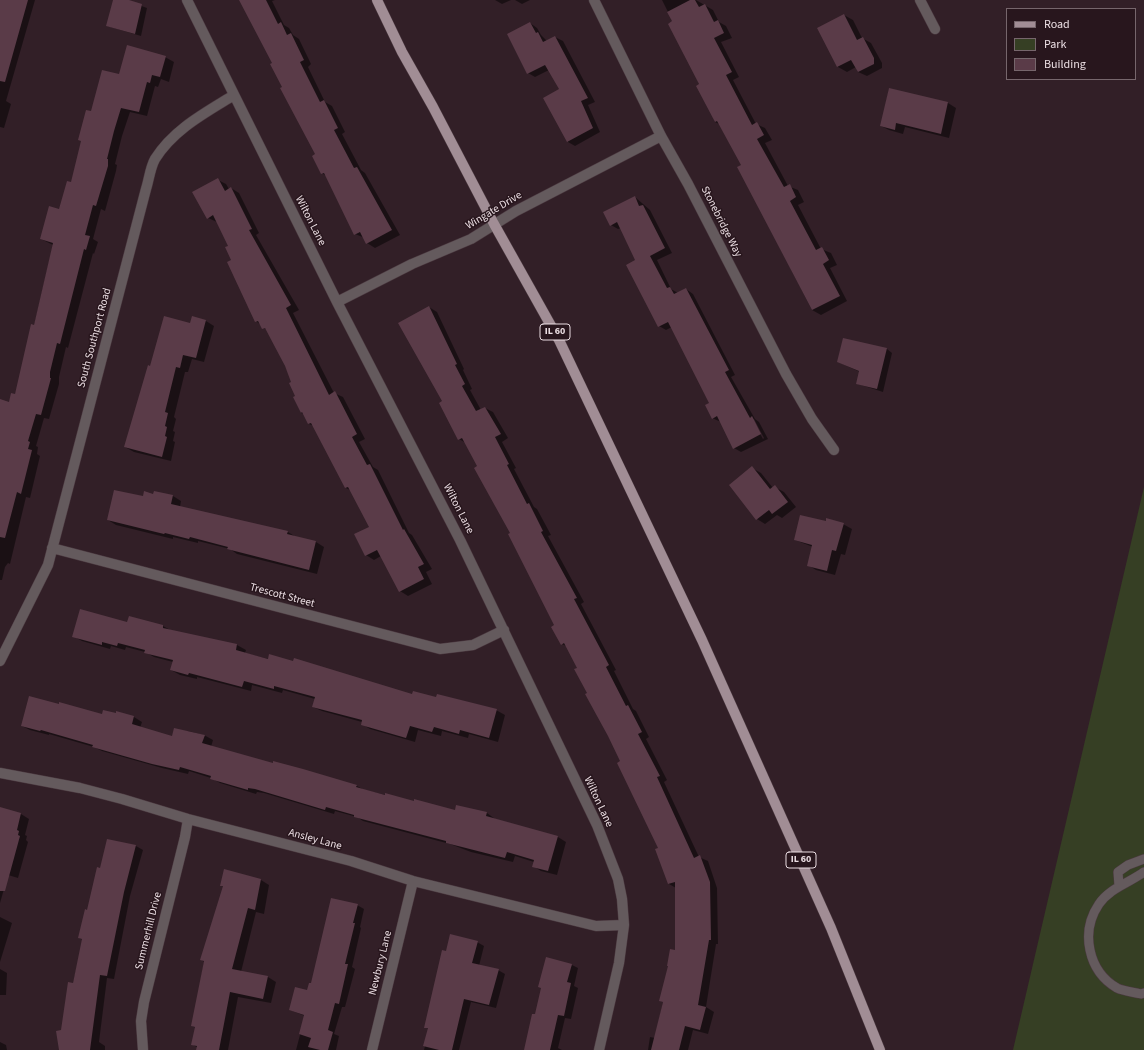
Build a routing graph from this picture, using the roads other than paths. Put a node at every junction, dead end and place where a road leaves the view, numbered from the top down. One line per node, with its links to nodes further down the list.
1 (187, 0): 6 (street, Wilton Lane)
2 (377, 0): 8 (main road, IL 60)
3 (594, 0): 7 (street, Stonebridge Way)
4 (920, 0): 5 (street)
5 (935, 29)
6 (234, 95): 9 (street, Wilton Lane); 11 (street, South Southport Road)
7 (661, 136): 8 (street, Wingate Drive); 10 (street, Stonebridge Way)
8 (494, 224): 9 (street, Wingate Drive); 25 (main road, IL 60)
9 (337, 302): 12 (street, Wilton Lane)
10 (834, 450)
11 (52, 548): 12 (street, Trescott Street); 13 (street, South Southport Road)
12 (504, 630): 20 (street, Wilton Lane)
13 (0, 661)
14 (0, 773): 15 (street, Ansley Lane)
15 (188, 819): 18 (street, Ansley Lane); 22 (street, Summerhill Drive)
16 (1144, 859): 19 (lane)
17 (1144, 872): 19 (lane)
18 (414, 881): 20 (street, Ansley Lane); 23 (street, Newbury Lane)
19 (1119, 886): 21 (lane)
20 (624, 925): 24 (street, Wilton Lane)
21 (1144, 993)
22 (143, 1050)
23 (372, 1050)
24 (599, 1050)
25 (880, 1050)

